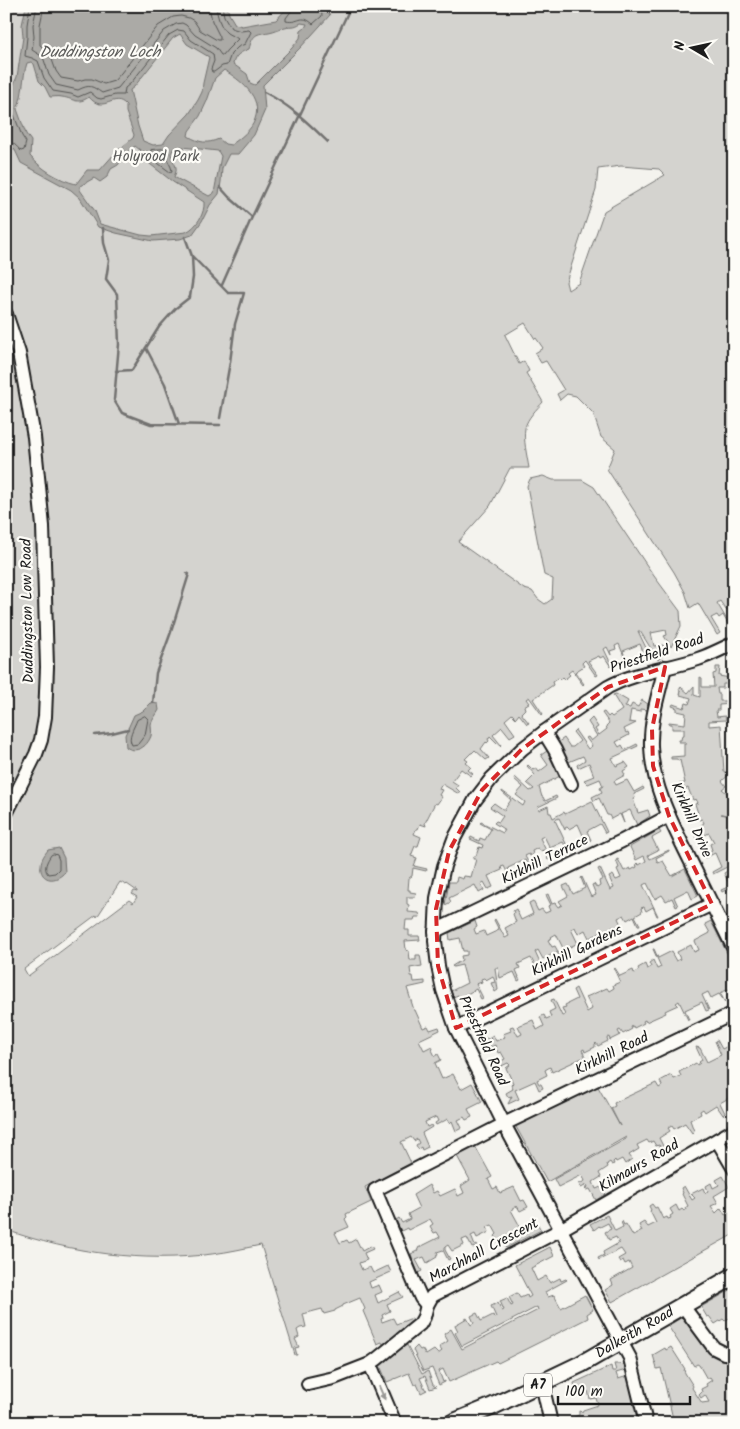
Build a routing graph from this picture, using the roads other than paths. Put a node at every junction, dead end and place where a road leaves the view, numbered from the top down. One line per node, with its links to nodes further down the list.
1 (6, 314): 6 (street, Duddingston Low Road)
2 (734, 643): 3 (street, Priestfield Road)
3 (665, 667): 4 (street, Priestfield Road); 7 (street, Kirkhill Drive)
4 (544, 732): 5 (street); 9 (street, Priestfield Road)
5 (571, 784)
6 (6, 814)
7 (669, 816): 8 (street, Kirkhill Drive); 9 (street, Kirkhill Terrace)
8 (712, 904): 10 (street, Kirkhill Drive); 12 (street, Kirkhill Gardens)
9 (435, 931): 12 (street, Priestfield Road)
10 (734, 950)
11 (734, 1013): 13 (street, Kirkhill Road)
12 (456, 1028): 13 (street, Priestfield Road)
13 (504, 1124): 17 (street, Priestfield Road); 19 (street, Kirkhill Road)
14 (734, 1130): 15 (street, Kilmaurs Road)
15 (717, 1140): 16 (street); 17 (street, Kilmaurs Road)
16 (734, 1169)
17 (560, 1230): 19 (street, Marchhall Crescent); 21 (street, Priestfield Road)
18 (734, 1276): 20 (main road, Dalkeith Road / A7)
19 (427, 1305): 23 (street, Marchhall Crescent)
20 (683, 1306): 21 (main road, Dalkeith Road / A7); 22 (street)
21 (622, 1341): 25 (main road, Dalkeith Road / A7); 29 (street, Priestfield Road)
22 (734, 1354)
23 (370, 1364): 24 (street, Marchhall Crescent); 26 (street, one-way to 26)
24 (308, 1384)
25 (542, 1384): 27 (main road, Dalkeith Road / A7); 28 (street)
26 (396, 1423)
27 (452, 1423)
28 (551, 1423)
29 (646, 1423)

